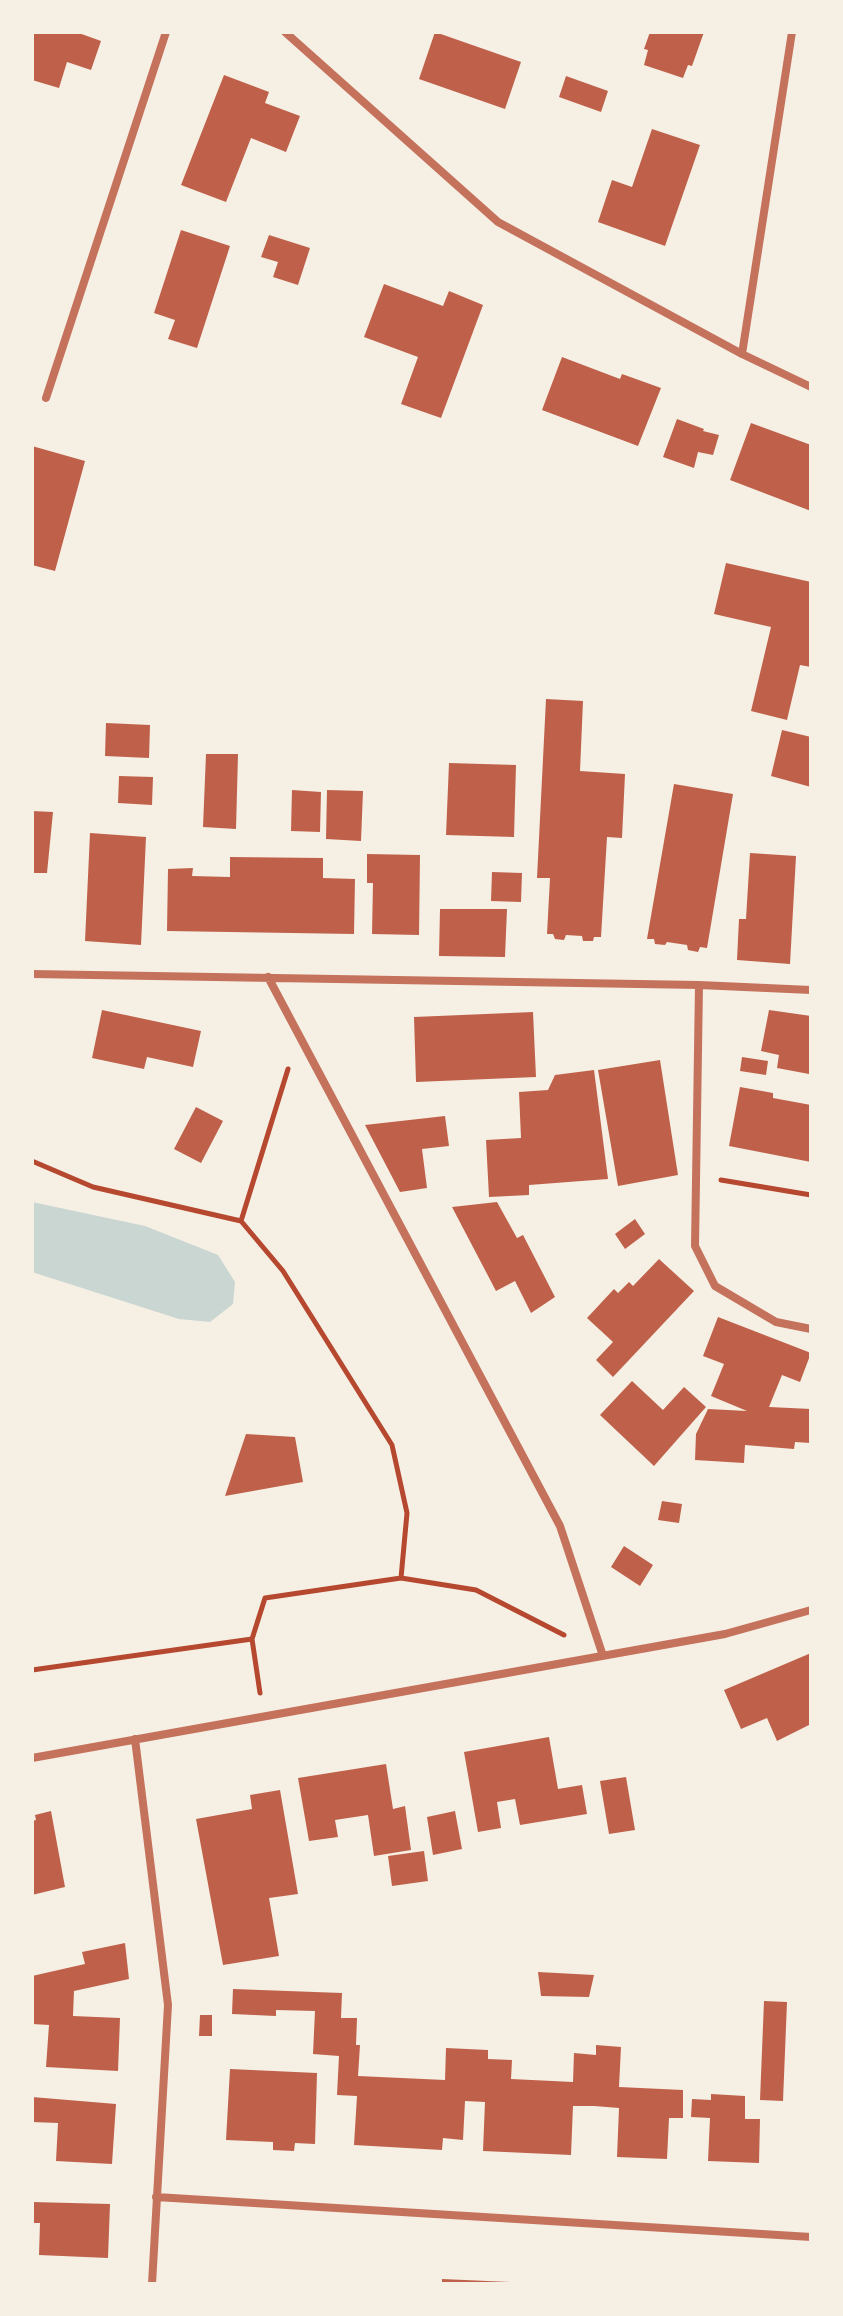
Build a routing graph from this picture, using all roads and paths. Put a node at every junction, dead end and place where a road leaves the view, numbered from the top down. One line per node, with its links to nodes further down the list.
1 (166, 32): 6 (street)
2 (285, 32): 4 (street)
3 (792, 32): 4 (street)
4 (742, 354): 5 (street)
5 (811, 387)
6 (46, 398)
7 (32, 974): 8 (street)
8 (268, 977): 9 (street); 11 (street)
9 (699, 985): 10 (street); 13 (street)
10 (811, 990)
11 (299, 1034): 15 (path); 20 (street)
12 (32, 1161): 15 (path)
13 (696, 1176): 14 (path); 16 (street)
14 (811, 1195)
15 (241, 1221): 17 (path)
16 (811, 1329)
17 (401, 1578): 19 (path); 20 (path)
18 (811, 1610): 20 (street)
19 (252, 1639): 21 (path); 22 (path)
20 (603, 1656): 22 (street)
21 (32, 1670)
22 (263, 1715): 23 (street)
23 (135, 1739): 24 (street); 25 (street)
24 (32, 1758)
25 (156, 2197): 26 (street); 27 (street)
26 (811, 2237)
27 (152, 2284)

